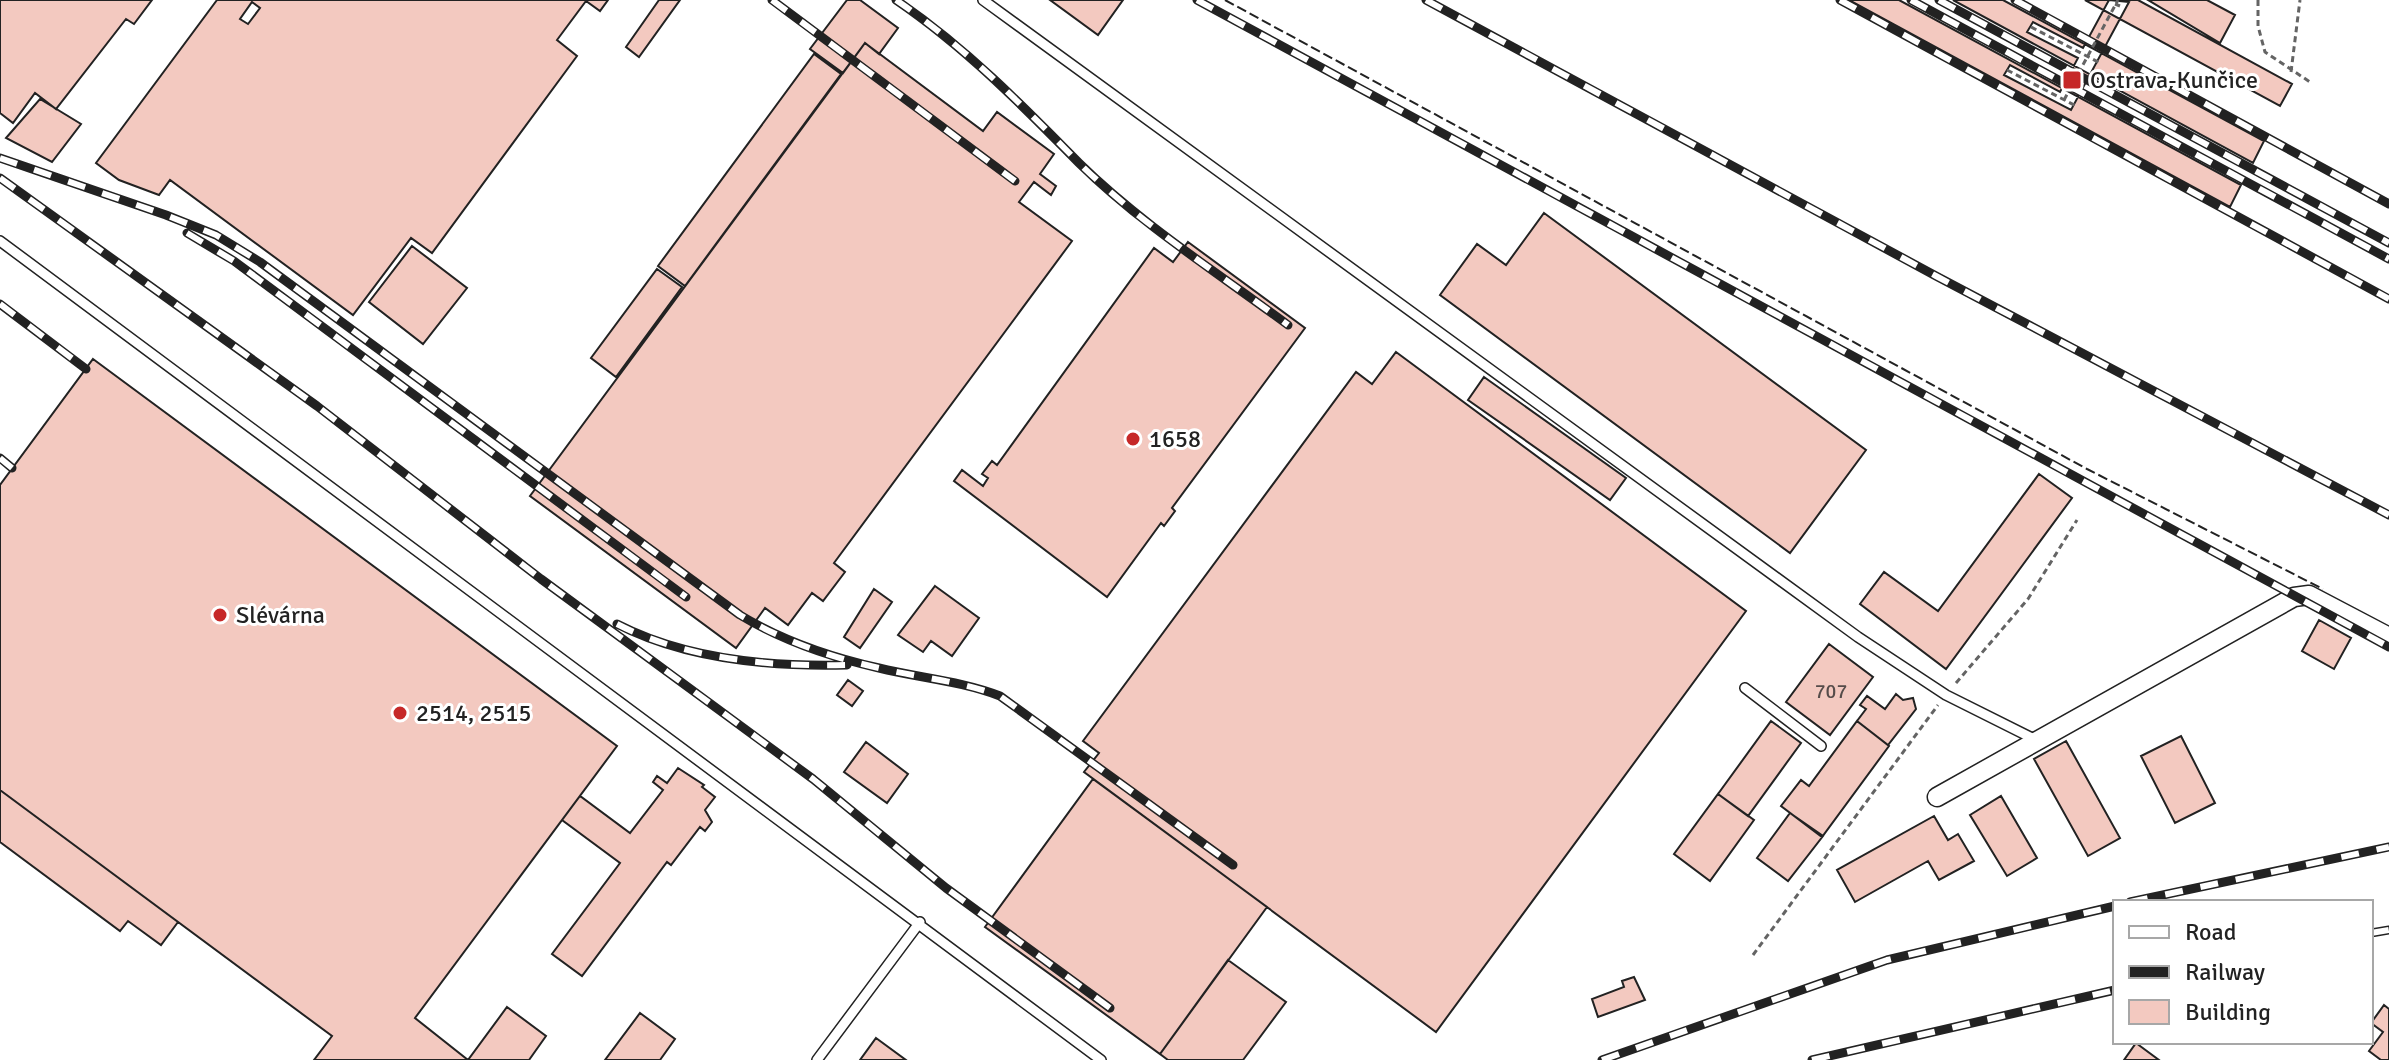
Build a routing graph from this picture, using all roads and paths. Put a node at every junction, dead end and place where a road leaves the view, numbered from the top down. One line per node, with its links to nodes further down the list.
1 (983, 0): 17 (lane)
2 (2258, 0): 9 (path)
3 (2300, 0): 9 (path)
4 (2118, 4): 6 (path, bridge)
5 (2031, 27): 6 (path)
6 (2088, 57): 7 (path); 11 (path, bridge)
7 (2100, 63)
8 (2007, 70): 11 (path)
9 (2291, 72): 10 (path)
10 (2310, 82)
11 (2064, 100): 12 (path)
12 (2076, 106)
13 (0, 241): 21 (lane)
14 (2077, 520): 17 (path)
15 (2389, 637): 18 (street)
16 (1745, 688): 19 (lane)
17 (1946, 695): 18 (lane); 22 (path)
18 (2039, 742): 20 (street)
19 (1821, 746)
20 (1937, 797)
21 (920, 922): 23 (lane); 24 (lane)
22 (1753, 955)
23 (817, 1060)
24 (1101, 1060)

